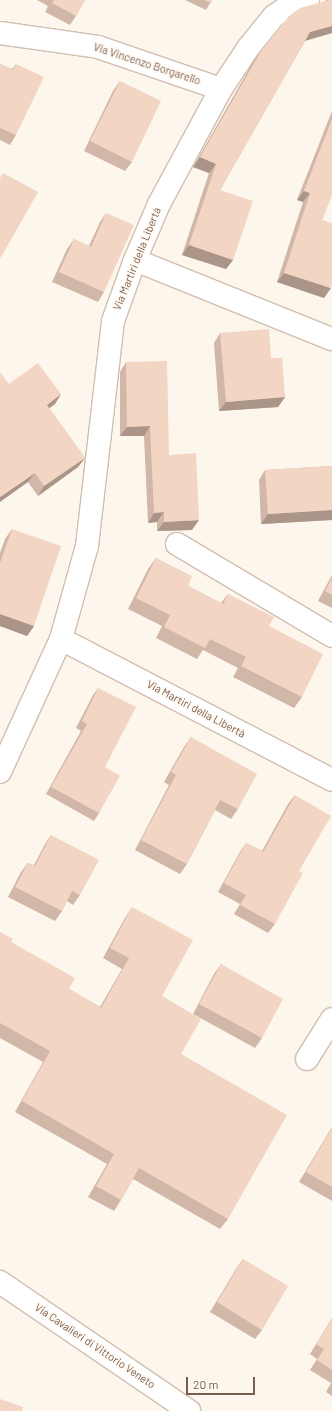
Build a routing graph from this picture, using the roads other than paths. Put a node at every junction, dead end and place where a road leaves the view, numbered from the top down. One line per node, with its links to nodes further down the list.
1 (308, 0): 2 (street, Via Martiri della Libertà)
2 (273, 8): 4 (street, Via Martiri della Libertà)
3 (0, 33): 4 (street, Via Vincenzo Borgarello)
4 (221, 89): 5 (street, Via Martiri della Libertà)
5 (135, 260): 6 (street); 9 (street, Via Martiri della Libertà)
6 (332, 339)
7 (177, 544): 8 (street)
8 (332, 636)
9 (61, 639): 10 (street, Via Martiri della Libertà); 11 (street, Via Martiri della Libertà)
10 (0, 772)
11 (332, 780)
12 (332, 1019): 13 (street)
13 (307, 1059)
14 (0, 1282): 15 (street, Via Cavalieri di Vittorio Veneto)
15 (189, 1411)

